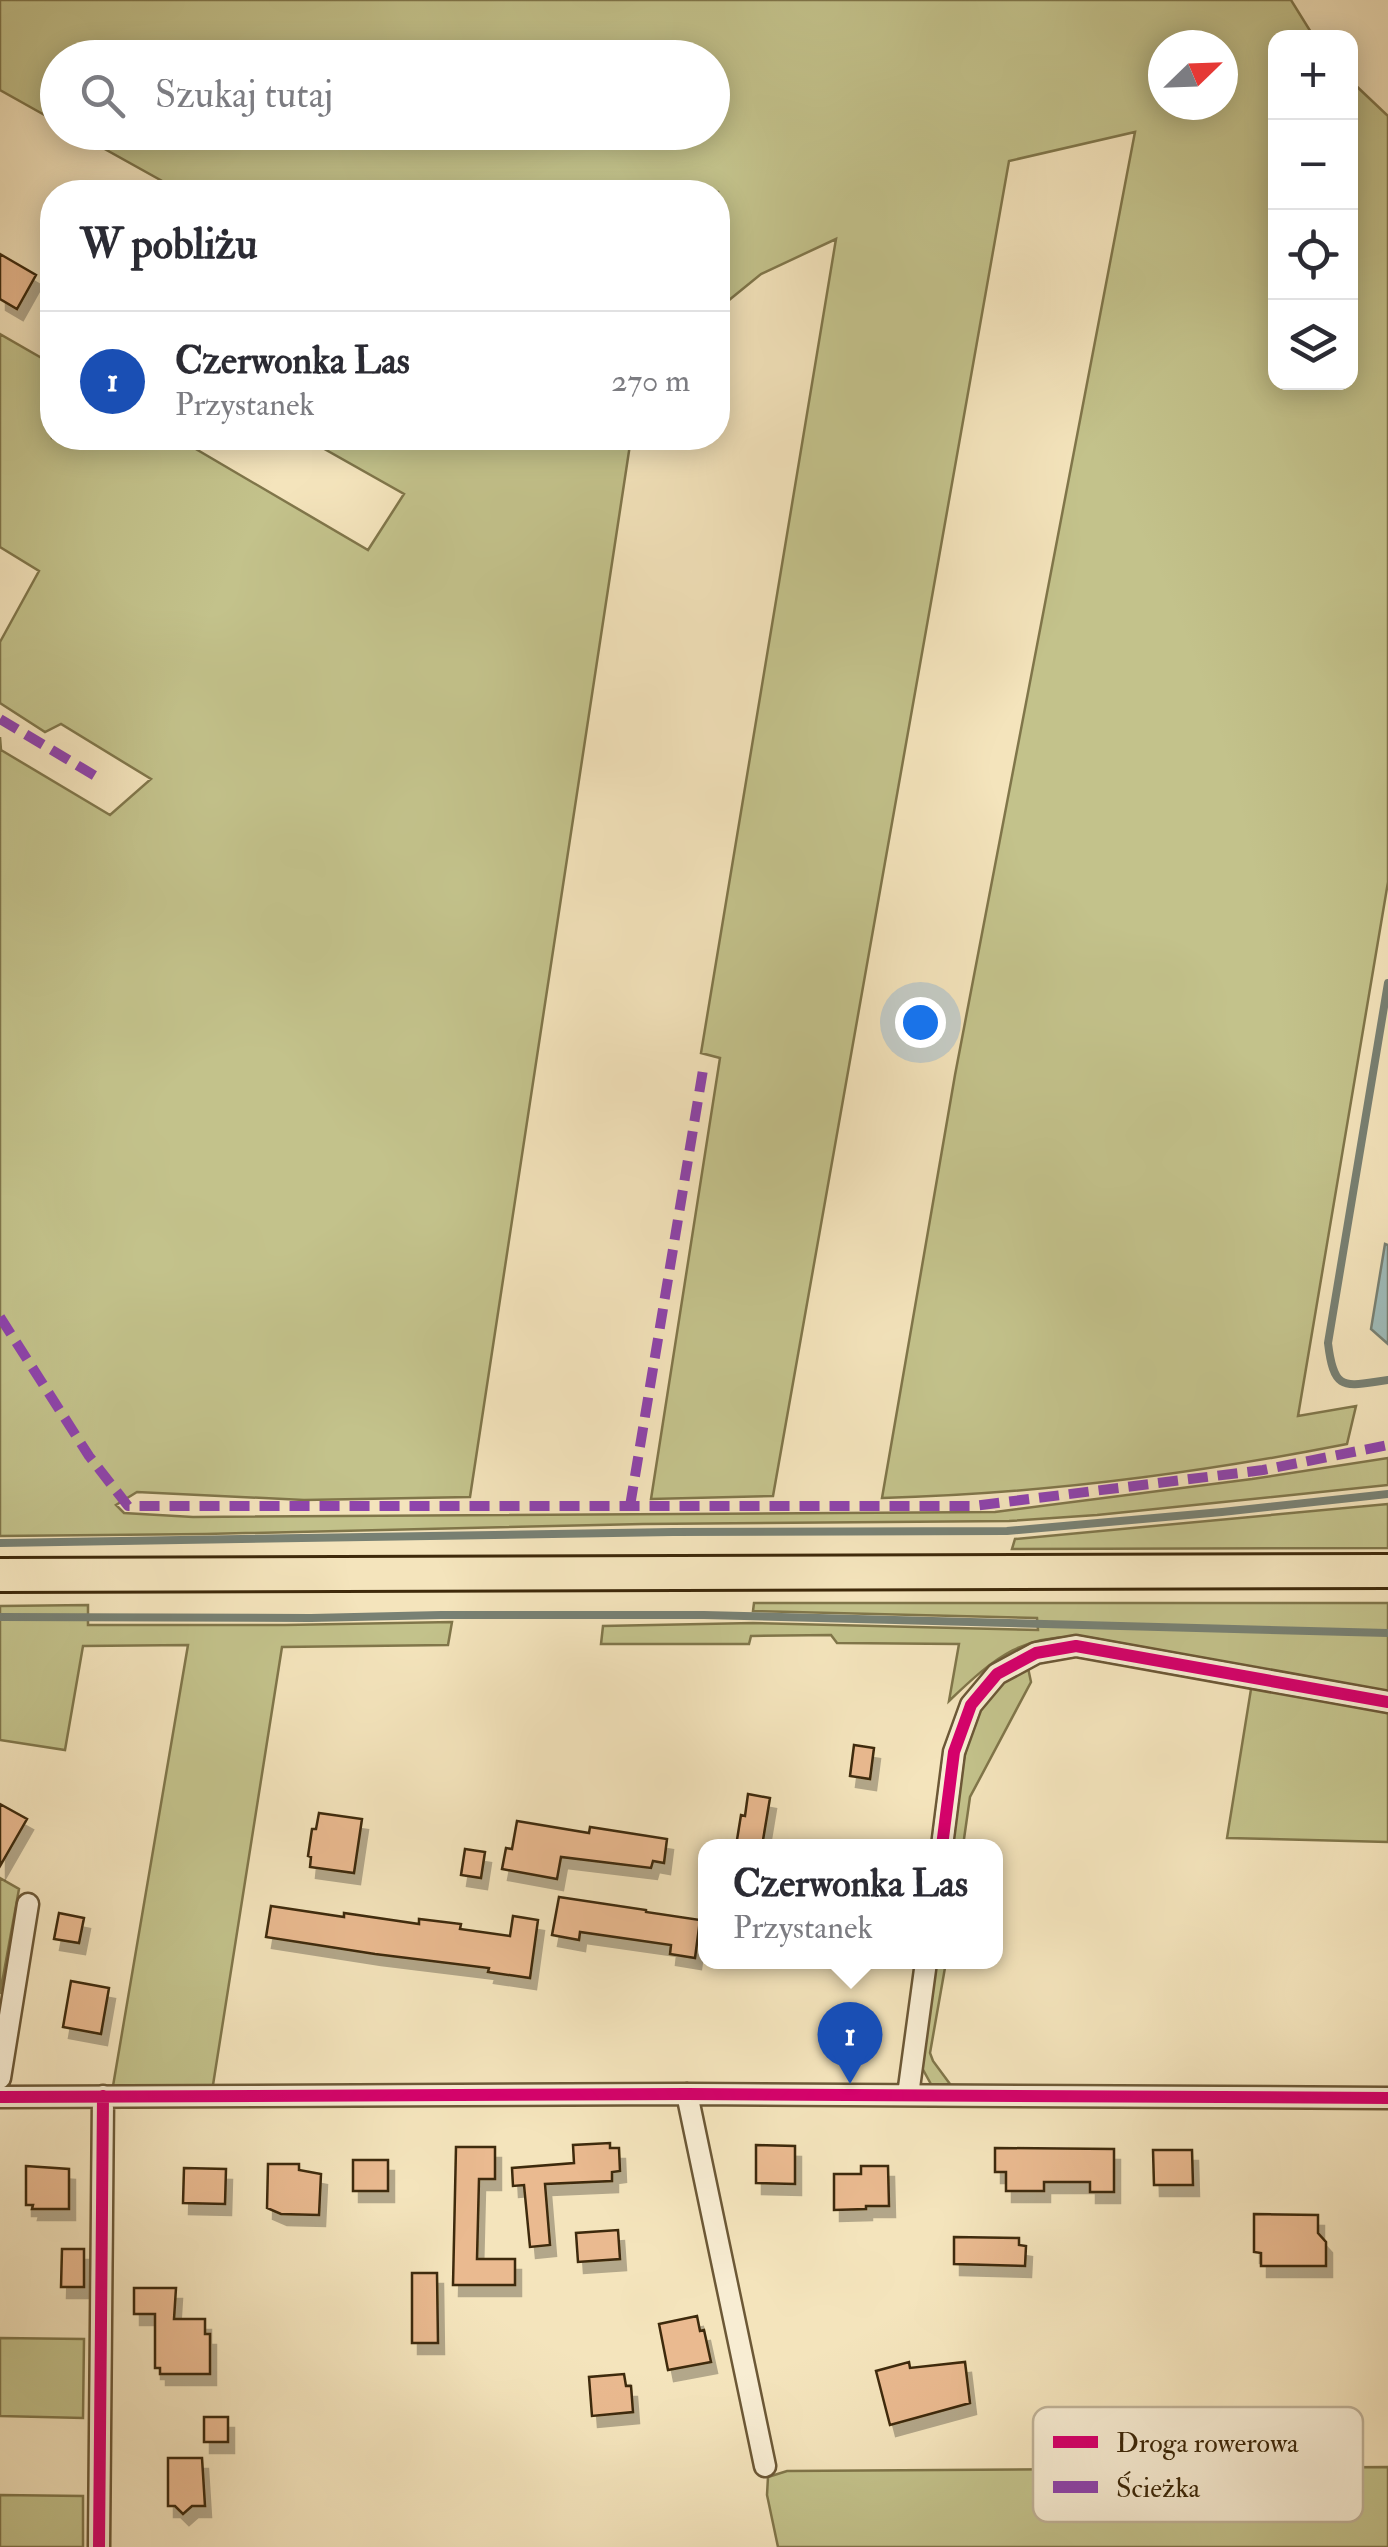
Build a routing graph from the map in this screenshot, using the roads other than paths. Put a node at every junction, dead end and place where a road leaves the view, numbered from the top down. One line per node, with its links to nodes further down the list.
1 (1388, 1571): 2 (main road)
2 (0, 1576)
3 (1388, 1702): 4 (street)
4 (943, 1839)
5 (28, 1904): 7 (street)
6 (925, 1969): 9 (street)
7 (0, 2078)
8 (687, 2094): 9 (street); 10 (street); 13 (street)
9 (908, 2095): 12 (street)
10 (103, 2096): 11 (street); 14 (street)
11 (0, 2097)
12 (1388, 2098)
13 (765, 2466)
14 (98, 2547)

